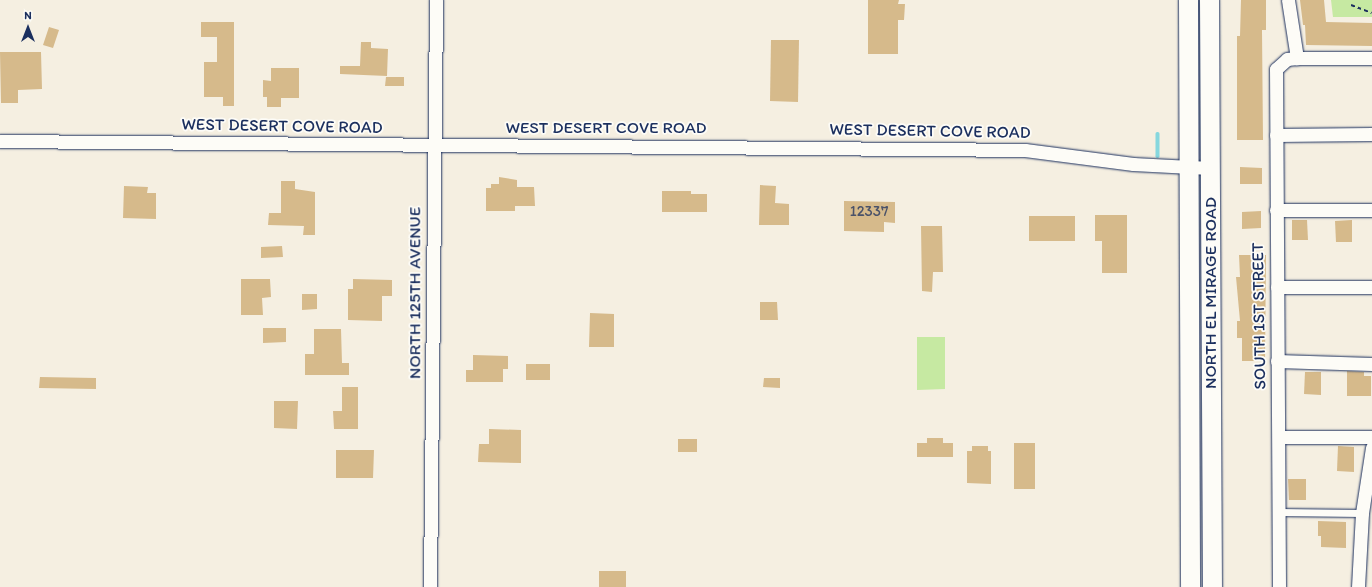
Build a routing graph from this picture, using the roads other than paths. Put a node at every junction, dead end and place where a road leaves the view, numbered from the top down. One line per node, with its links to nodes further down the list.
1 (436, 0): 10 (street, NORTH 125TH AVENUE)
2 (1188, 0): 11 (main road, NORTH EL MIRAGE ROAD)
3 (1209, 0): 12 (main road, NORTH EL MIRAGE ROAD)
4 (1288, 0): 5 (street)
5 (1297, 58): 6 (street); 8 (street, SOUTH 1ST STREET)
6 (1372, 58)
7 (1372, 134): 8 (street)
8 (1276, 135): 13 (street, SOUTH 1ST STREET)
9 (0, 141): 10 (street, WEST DESERT COVE ROAD)
10 (434, 145): 11 (street, WEST DESERT COVE ROAD); 24 (street, NORTH 125TH AVENUE)
11 (1189, 167): 12 (street, WEST DESERT COVE ROAD); 25 (main road, NORTH EL MIRAGE ROAD)
12 (1210, 168): 26 (main road, NORTH EL MIRAGE ROAD)
13 (1276, 210): 14 (street); 15 (street, SOUTH 1ST STREET)
14 (1372, 210)
15 (1277, 287): 16 (street); 17 (street, SOUTH 1ST STREET)
16 (1372, 287)
17 (1277, 361): 18 (street); 19 (street, SOUTH 1ST STREET)
18 (1372, 364)
19 (1279, 437): 20 (street); 22 (street, SOUTH 1ST STREET)
20 (1372, 437)
21 (1372, 448): 23 (street)
22 (1278, 512): 23 (lane); 27 (street, SOUTH 1ST STREET)
23 (1362, 513): 28 (street)
24 (430, 587)
25 (1190, 587)
26 (1212, 587)
27 (1279, 587)
28 (1358, 587)

